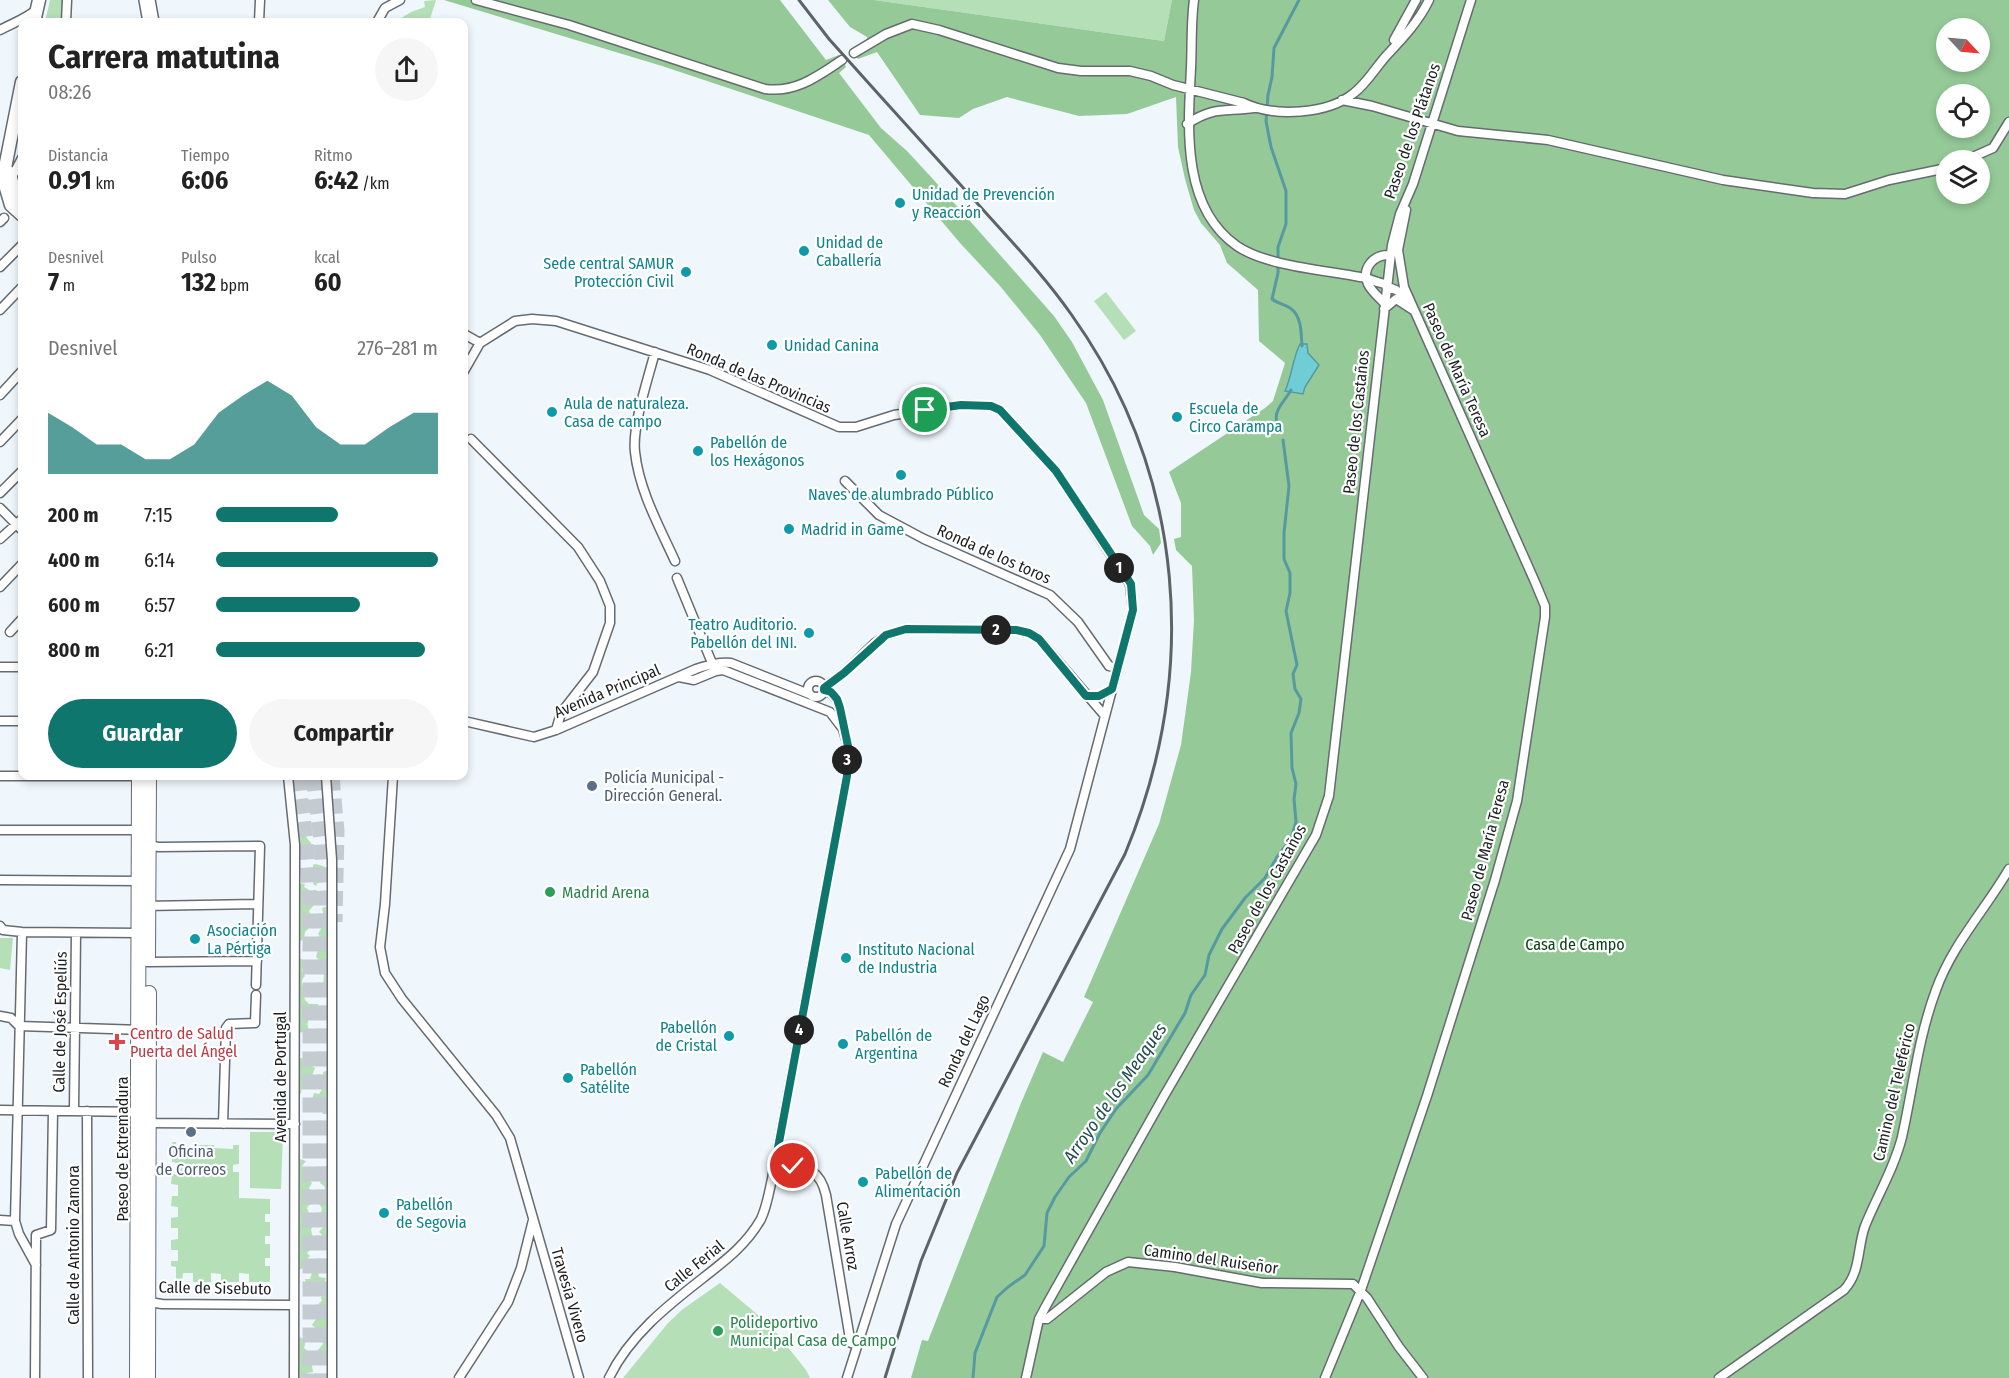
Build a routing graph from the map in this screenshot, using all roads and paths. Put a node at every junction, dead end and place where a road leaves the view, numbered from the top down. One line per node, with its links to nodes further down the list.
1 (67, 0): 12 (street)
2 (147, 0): 13 (highway)
3 (157, 0): 14 (highway)
4 (260, 0): 15 (street)
5 (400, 0): 11 (street)
6 (476, 0): 19 (street)
7 (1194, 0): 21 (street)
8 (1416, 0): 20 (street)
9 (1429, 0): 20 (street)
10 (1471, 0): 29 (street, Paseo de los Plátanos)
11 (382, 11)
12 (66, 18)
13 (150, 18)
14 (159, 18)
15 (259, 18)
16 (18, 20): 17 (street)
17 (0, 30)
18 (854, 53): 21 (street)
19 (843, 60)
20 (1376, 68): 22 (street)
21 (1189, 90): 25 (street); 28 (street)
22 (1354, 93): 23 (street); 24 (street)
23 (1341, 100): 24 (street); 25 (street)
24 (1372, 106): 29 (street)
25 (1258, 109): 28 (street)
26 (18, 118): 33 (main road)
27 (2009, 122): 30 (street)
28 (1187, 124): 38 (street)
29 (1432, 124): 32 (street); 36 (street, Paseo de los Plátanos)
30 (1988, 150)
31 (18, 166): 33 (street)
32 (1936, 170)
33 (11, 180): 34 (main road); 34 (main road)
34 (11, 202)
35 (18, 249): 37 (street)
36 (1394, 256): 38 (street); 39 (street, Paseo de los Castaños); 41 (street, Paseo de María Teresa)
37 (0, 267)
38 (1367, 278): 39 (street); 42 (street)
39 (1386, 285): 41 (street); 42 (street, Paseo de los Castaños)
40 (18, 291): 43 (street)
41 (1408, 299): 44 (street, Paseo de María Teresa)
42 (1384, 306): 44 (street); 128 (street, Paseo de los Castaños)
43 (0, 310)
44 (1414, 310): 125 (street, Paseo de María Teresa)
45 (468, 336): 46 (street)
46 (480, 343): 47 (street, Ronda de las Provincias); 48 (street, Ronda de las Provincias)
47 (655, 352): 61 (street); 65 (street, Ronda de las Provincias)
48 (468, 364)
49 (18, 375): 50 (street)
50 (0, 395)
51 (18, 423): 53 (street)
52 (471, 439): 84 (street)
53 (0, 442)
54 (18, 475): 56 (street)
55 (844, 482): 71 (street, Ronda de los toros)
56 (0, 493)
57 (0, 508): 58 (street)
58 (18, 522)
59 (18, 526): 60 (street)
60 (0, 539)
61 (675, 561)
62 (18, 568): 64 (street)
63 (676, 578): 68 (street)
64 (0, 587)
65 (1133, 610): 71 (street, Ronda del Lago)
66 (18, 623): 67 (street)
67 (10, 632)
68 (712, 663): 72 (street); 74 (street)
69 (0, 667): 70 (street)
70 (18, 667)
71 (1117, 668): 76 (street, Ronda del Lago)
72 (679, 677): 83 (street, Avenida Principal); 84 (street, Avenida Principal)
73 (809, 684): 74 (street); 75 (street); 77 (street)
74 (793, 687): 77 (street)
75 (824, 689): 77 (street); 78 (street); 83 (street)
76 (1112, 689): 78 (street); 79 (street, Ronda del Lago)
77 (809, 694)
78 (1086, 696): 79 (street)
79 (1105, 716): 129 (street, Ronda del Lago)
80 (0, 721): 81 (street)
81 (18, 721)
82 (468, 722): 84 (street, Avenida Principal)
83 (843, 729): 120 (street)
84 (556, 730)
85 (0, 776): 86 (street)
86 (18, 776)
87 (139, 780): 93 (main road, Paseo de Extremadura)
88 (149, 780): 93 (main road, Paseo de Extremadura)
89 (288, 780): 119 (street, Avenida de Portugal)
90 (326, 780): 135 (street)
91 (393, 780): 122 (street, Travesía Vivero)
92 (0, 830): 93 (street)
93 (142, 840): 96 (main road, Paseo de Extremadura); 97 (street); 98 (main road, Paseo de Extremadura)
94 (2009, 869): 143 (street, Camino del Teleférico)
95 (0, 880): 96 (street)
96 (139, 881): 98 (main road, Paseo de Extremadura)
97 (258, 904): 98 (street); 103 (street)
98 (144, 906): 102 (main road, Paseo de Extremadura); 104 (main road, Paseo de Extremadura)
99 (0, 926): 100 (street)
100 (22, 932): 101 (street); 108 (street)
101 (76, 933): 102 (street); 109 (street, Calle de José Espeliús)
102 (139, 933): 110 (main road, Paseo de Extremadura)
103 (257, 961): 104 (street); 105 (street)
104 (148, 962): 110 (main road, Paseo de Extremadura)
105 (256, 985)
106 (256, 995): 118 (street)
107 (0, 1016): 108 (street)
108 (19, 1026): 109 (street); 112 (street)
109 (75, 1028): 110 (street); 114 (street, Calle de José Espeliús)
110 (144, 1030): 116 (main road, Paseo de Extremadura); 117 (main road, Paseo de Extremadura)
111 (0, 1110): 112 (street)
112 (19, 1110): 113 (street); 123 (street)
113 (53, 1111): 114 (street); 124 (street)
114 (74, 1111): 115 (street)
115 (87, 1111): 116 (street); 131 (street, Calle de Antonio Zamora)
116 (139, 1112): 117 (street); 126 (main road, Paseo de Extremadura)
117 (148, 1123): 118 (street); 126 (main road, Paseo de Extremadura)
118 (223, 1124): 119 (street)
119 (295, 1124): 127 (street, Avenida de Portugal)
120 (775, 1164): 129 (street, Calle Arroz); 138 (street, Calle Ferial)
121 (0, 1220): 123 (street)
122 (533, 1220): 136 (street); 137 (street, Travesía Vivero)
123 (15, 1221): 124 (street)
124 (36, 1265): 130 (street)
125 (1361, 1290): 128 (street, Camino del Ruiseñor); 141 (street, Paseo de María Teresa); 142 (street)
126 (143, 1298): 127 (street, Calle de Sisebuto); 132 (main road, Paseo de Extremadura); 133 (main road, Paseo de Extremadura)
127 (294, 1305): 134 (street, Avenida de Portugal)
128 (1039, 1319): 140 (street, Paseo de los Castaños)
129 (857, 1345): 139 (street, Ronda del Lago)
130 (35, 1378)
131 (88, 1378)
132 (138, 1378)
133 (148, 1378)
134 (294, 1378)
135 (332, 1378)
136 (459, 1378)
137 (579, 1378)
138 (609, 1378)
139 (847, 1378)
140 (1026, 1378)
141 (1325, 1378)
142 (1423, 1378)
143 (1719, 1378)

